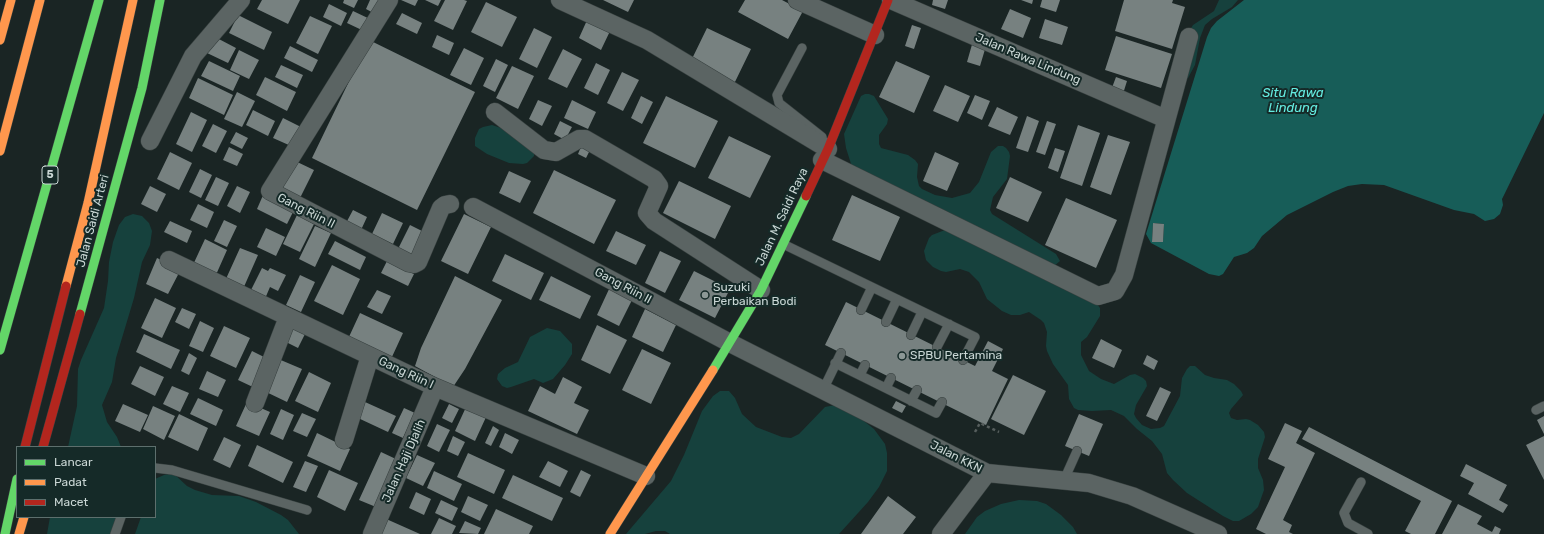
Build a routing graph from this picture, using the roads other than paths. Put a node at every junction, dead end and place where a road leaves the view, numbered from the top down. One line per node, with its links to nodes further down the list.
1 (12, 0): 13 (main road)
2 (40, 0): 18 (main road)
3 (99, 0): 35 (main road, 5)
4 (133, 0): 51 (main road)
5 (160, 0): 52 (main road, Jalan Saidi Arteri)
6 (242, 0): 17 (street)
7 (389, 0): 20 (street, Gang Riin II)
8 (560, 0): 19 (street)
9 (797, 0): 11 (street)
10 (890, 0): 11 (main road, Jalan M. Saidi Raya); 16 (street, Jalan Rawa Lindung)
11 (875, 35): 19 (main road, Jalan M. Saidi Raya)
12 (1189, 37): 16 (street)
13 (0, 40)
14 (802, 48): 19 (lane)
15 (495, 112): 25 (street)
16 (1166, 118): 19 (street)
17 (150, 141)
18 (0, 151)
19 (827, 151): 22 (main road, Jalan M. Saidi Raya)
20 (450, 204)
21 (474, 207): 33 (street, Gang Riin II)
22 (783, 244): 24 (lane); 25 (main road, Jalan M. Saidi Raya)
23 (169, 260): 29 (street, Gang Riin I)
24 (872, 287): 26 (lane); 27 (lane)
25 (761, 290): 33 (main road, Jalan M. Saidi Raya)
26 (897, 299): 28 (lane); 30 (lane)
27 (861, 310)
28 (922, 312): 31 (lane); 32 (lane)
29 (288, 317): 37 (street, Gang Riin I); 49 (street)
30 (886, 322)
31 (949, 324): 34 (lane); 38 (lane)
32 (911, 334)
33 (730, 343): 45 (street, Jalan KKN); 56 (main road, Jalan M. Saidi Raya)
34 (938, 347)
35 (0, 350)
36 (841, 353): 39 (lane)
37 (370, 356): 43 (street, Gang Riin I); 50 (street)
38 (963, 360)
39 (836, 363): 41 (lane); 45 (lane)
40 (865, 365): 41 (lane)
41 (860, 375): 44 (lane)
42 (891, 378): 44 (lane)
43 (436, 387): 56 (street, Gang Riin I); 66 (street, Jalan Haji Djalih)
44 (886, 388): 47 (lane)
45 (823, 390): 55 (street, Jalan KKN)
46 (917, 390): 47 (lane)
47 (911, 401): 48 (lane)
48 (942, 402)
49 (255, 403)
50 (344, 440)
51 (25, 446)
52 (43, 446)
53 (1077, 451): 57 (lane)
54 (156, 468): 60 (lane)
55 (987, 472): 57 (street, Jalan KKN); 68 (street)
56 (646, 476): 67 (main road, Jalan M. Saidi Raya)
57 (1064, 480): 69 (street, Jalan KKN)
58 (1360, 482): 70 (lane)
59 (16, 483): 63 (main road)
60 (307, 510)
61 (24, 518): 64 (main road)
62 (121, 518): 65 (lane)
63 (5, 534)
64 (19, 534)
65 (115, 534)
66 (372, 534)
67 (610, 534)
68 (941, 534)
69 (1218, 534)
70 (1368, 534)

